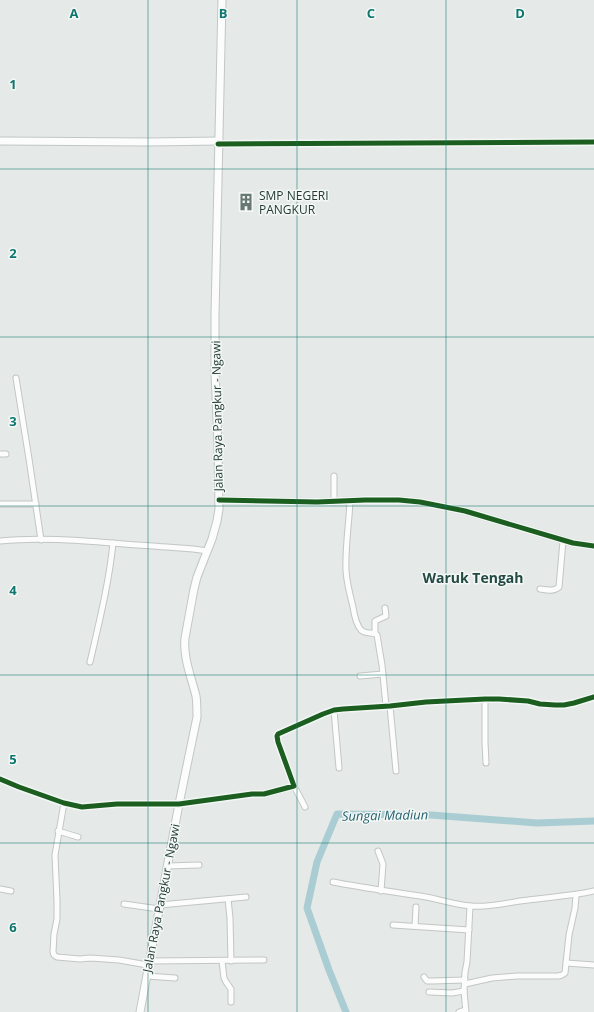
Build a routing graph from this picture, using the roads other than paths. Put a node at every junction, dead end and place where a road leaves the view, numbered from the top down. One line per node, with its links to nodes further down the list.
1 (222, 0): 3 (main road, Jalan Raya Pangkur - Ngawi)
2 (0, 142): 3 (main road)
3 (218, 142): 4 (street); 7 (main road, Jalan Raya Pangkur - Ngawi)
4 (594, 142)
5 (16, 378): 11 (street)
6 (334, 476): 9 (street)
7 (219, 500): 9 (street); 17 (main road, Jalan Raya Pangkur - Ngawi)
8 (350, 501): 9 (street); 14 (street); 20 (street)
9 (334, 502)
10 (0, 504): 11 (street)
11 (36, 504): 12 (street)
12 (41, 540): 13 (street); 15 (street)
13 (0, 541)
14 (563, 541): 16 (street); 18 (street)
15 (113, 543): 17 (street); 21 (street)
16 (594, 546)
17 (207, 551): 34 (main road, Jalan Raya Pangkur - Ngawi)
18 (540, 589)
19 (385, 608): 20 (street)
20 (375, 633): 22 (street)
21 (90, 662)
22 (383, 674): 23 (street); 26 (street)
23 (360, 676)
24 (594, 697): 25 (street)
25 (485, 699): 26 (street); 28 (street)
26 (388, 706): 27 (street); 30 (street)
27 (334, 710): 29 (street); 32 (street)
28 (486, 763)
29 (340, 768)
30 (396, 771)
31 (0, 780): 33 (street)
32 (294, 786): 34 (street); 35 (street)
33 (64, 803): 34 (street); 36 (street)
34 (179, 804): 40 (main road, Jalan Raya Pangkur - Ngawi)
35 (305, 807)
36 (58, 831): 37 (street); 60 (street)
37 (78, 837)
38 (378, 850): 44 (street)
39 (199, 864): 40 (street)
40 (167, 866): 52 (main road, Jalan Raya Pangkur - Ngawi)
41 (333, 882): 44 (street)
42 (0, 889): 43 (street)
43 (11, 891)
44 (381, 891): 51 (street)
45 (594, 891): 46 (street)
46 (576, 895): 51 (street); 59 (street)
47 (246, 897): 48 (street)
48 (228, 899): 52 (street); 58 (street)
49 (124, 904): 52 (street)
50 (416, 906): 54 (street)
51 (470, 906): 55 (street)
52 (160, 907): 60 (main road, Jalan Raya Pangkur - Ngawi)
53 (393, 925): 54 (street)
54 (415, 926): 55 (street)
55 (469, 930): 65 (street)
56 (264, 960): 58 (street)
57 (222, 961): 58 (street); 60 (street); 68 (street)
58 (231, 961)
59 (566, 963): 61 (street); 65 (street)
60 (149, 964): 62 (main road, Jalan Raya Pangkur - Ngawi)
61 (594, 965)
62 (146, 976): 64 (street); 70 (main road, Jalan Raya Pangkur - Ngawi)
63 (424, 977): 65 (street)
64 (175, 978)
65 (465, 982): 66 (street)
66 (464, 991): 67 (street); 69 (street)
67 (429, 992)
68 (231, 1002)
69 (465, 1011): 71 (street)
70 (140, 1012)
71 (459, 1012)

